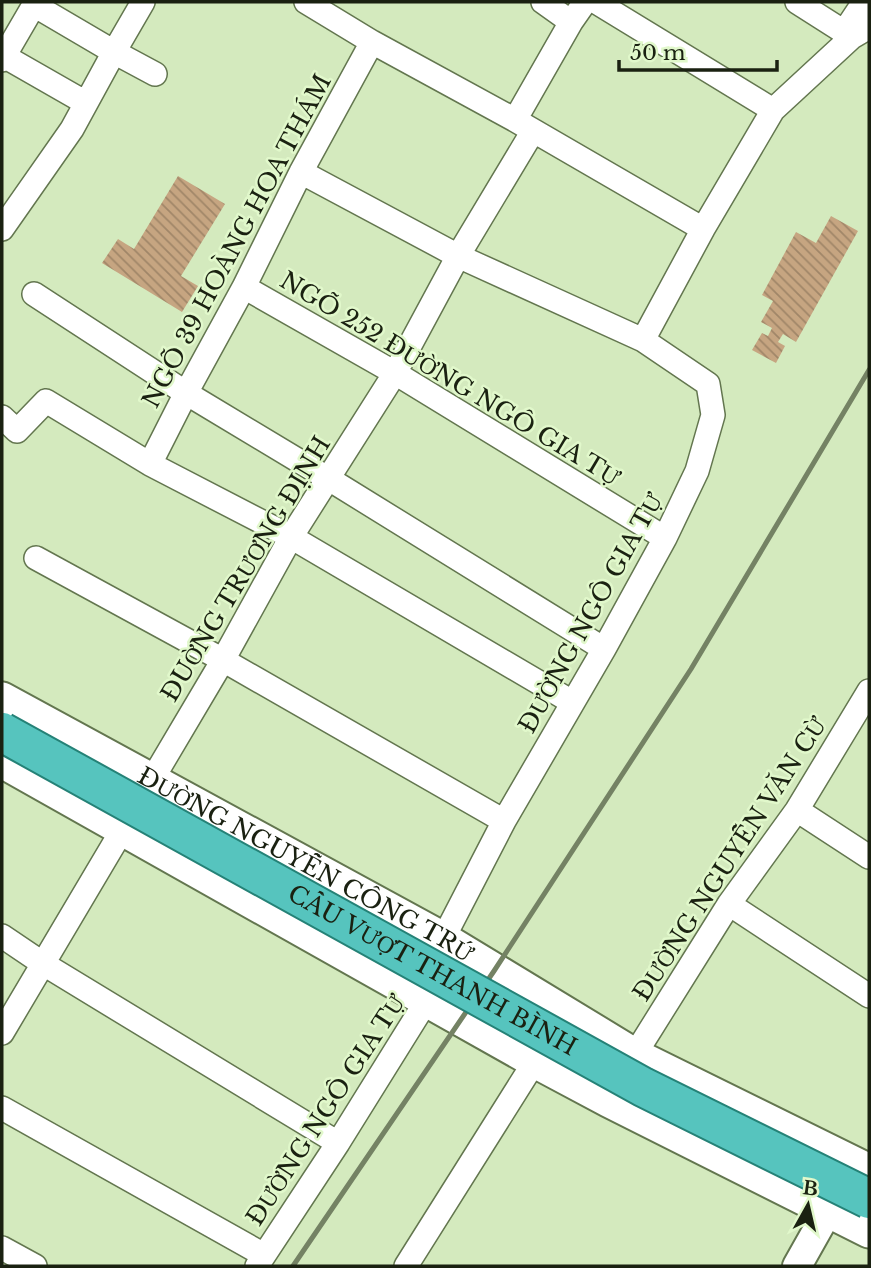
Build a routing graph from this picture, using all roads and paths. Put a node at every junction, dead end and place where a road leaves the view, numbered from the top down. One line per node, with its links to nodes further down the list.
1 (143, 2): 11 (street)
2 (543, 2): 8 (street)
3 (585, 2): 8 (street, ĐUỜNG TRƯƠNG ĐỊNH)
4 (596, 2): 15 (street)
5 (797, 2): 9 (street)
6 (864, 2): 9 (street)
7 (310, 3): 10 (street)
8 (571, 22): 16 (street, ĐUỜNG TRƯƠNG ĐỊNH)
9 (855, 32): 15 (street)
10 (372, 42): 16 (street); 17 (street, NGÕ 39 HOÀNG HOA THÁM)
11 (114, 52): 12 (street); 13 (street); 14 (street)
12 (3, 57): 14 (street)
13 (155, 74)
14 (86, 103): 18 (street)
15 (773, 110): 19 (street)
16 (524, 125): 19 (street); 20 (street, ĐUỜNG TRƯƠNG ĐỊNH)
17 (301, 172): 20 (street, ĐƯỜNG NGÔ GIA TỰ); 21 (street, NGÕ 39 HOÀNG HOA THÁM)
18 (2, 229)
19 (703, 229): 23 (street)
20 (458, 256): 23 (street, ĐƯỜNG NGÔ GIA TỰ); 24 (street, ĐUỜNG TRƯƠNG ĐỊNH)
21 (244, 287): 24 (street, NGÕ 252 ĐƯỜNG NGÔ GIA TỰ); 25 (street, NGÕ 39 HOÀNG HOA THÁM)
22 (34, 294): 25 (street)
23 (643, 341): 30 (street, ĐƯỜNG NGÔ GIA TỰ)
24 (395, 373): 28 (street, ĐUỜNG TRƯƠNG ĐỊNH); 30 (street, NGÕ 252 ĐƯỜNG NGÔ GIA TỰ)
25 (186, 393): 27 (street, NGÕ 39 HOÀNG HOA THÁM); 28 (street)
26 (2, 417): 27 (street)
27 (150, 464): 29 (street)
28 (329, 479): 29 (street, ĐUỜNG TRƯƠNG ĐỊNH); 32 (street)
29 (291, 537): 33 (street, ĐUỜNG TRƯƠNG ĐỊNH); 35 (street)
30 (665, 538): 32 (street, ĐƯỜNG NGÔ GIA TỰ)
31 (36, 558): 33 (street)
32 (604, 649): 35 (street, ĐƯỜNG NGÔ GIA TỰ)
33 (223, 660): 39 (street, ĐUỜNG TRƯƠNG ĐỊNH); 41 (street)
34 (2, 699): 39 (main road, ĐƯỜNG NGUYỄN CÔNG TRỨ)
35 (572, 702): 41 (street, ĐƯỜNG NGÔ GIA TỰ)
36 (866, 705): 40 (street, ĐƯỜNG NGUYỄN VĂN CỪ)
37 (2, 732): 57 (highway, CẦU VƯỢT THANH BÌNH, bridge)
38 (2, 761): 42 (main road)
39 (152, 781): 42 (street, ĐUỜNG TRƯƠNG ĐỊNH); 46 (main road, ĐƯỜNG NGUYỄN CÔNG TRỨ)
40 (797, 810): 43 (street); 44 (street, ĐƯỜNG NGUYỄN VĂN CỪ)
41 (504, 821): 46 (street, ĐƯỜNG NGÔ GIA TỰ)
42 (123, 829): 47 (street, ĐUỜNG TRƯƠNG ĐỊNH); 49 (main road)
43 (869, 857)
44 (729, 904): 48 (street); 51 (street, ĐƯỜNG NGUYỄN VĂN CỪ)
45 (2, 936): 47 (street)
46 (443, 939): 49 (street, ĐƯỜNG NGÔ GIA TỰ); 51 (main road, ĐƯỜNG NGUYỄN CÔNG TRỨ)
47 (42, 963): 50 (street, ĐUỜNG TRƯƠNG ĐỊNH); 55 (street)
48 (869, 996)
49 (427, 1000): 52 (main road); 55 (street, ĐƯỜNG NGÔ GIA TỰ)
50 (2, 1033)
51 (634, 1055): 53 (street, ĐƯỜNG NGUYỄN VĂN CỪ); 56 (main road, ĐƯỜNG NGUYỄN CÔNG TRỨ)
52 (535, 1061): 53 (main road); 63 (street)
53 (608, 1100): 58 (main road)
54 (2, 1108): 61 (street)
55 (338, 1143): 61 (street, ĐƯỜNG NGÔ GIA TỰ)
56 (869, 1171)
57 (869, 1199)
58 (828, 1210): 59 (main road); 64 (street)
59 (869, 1231)
60 (2, 1248): 62 (street)
61 (260, 1261)
62 (35, 1266)
63 (406, 1266)
64 (797, 1266)

